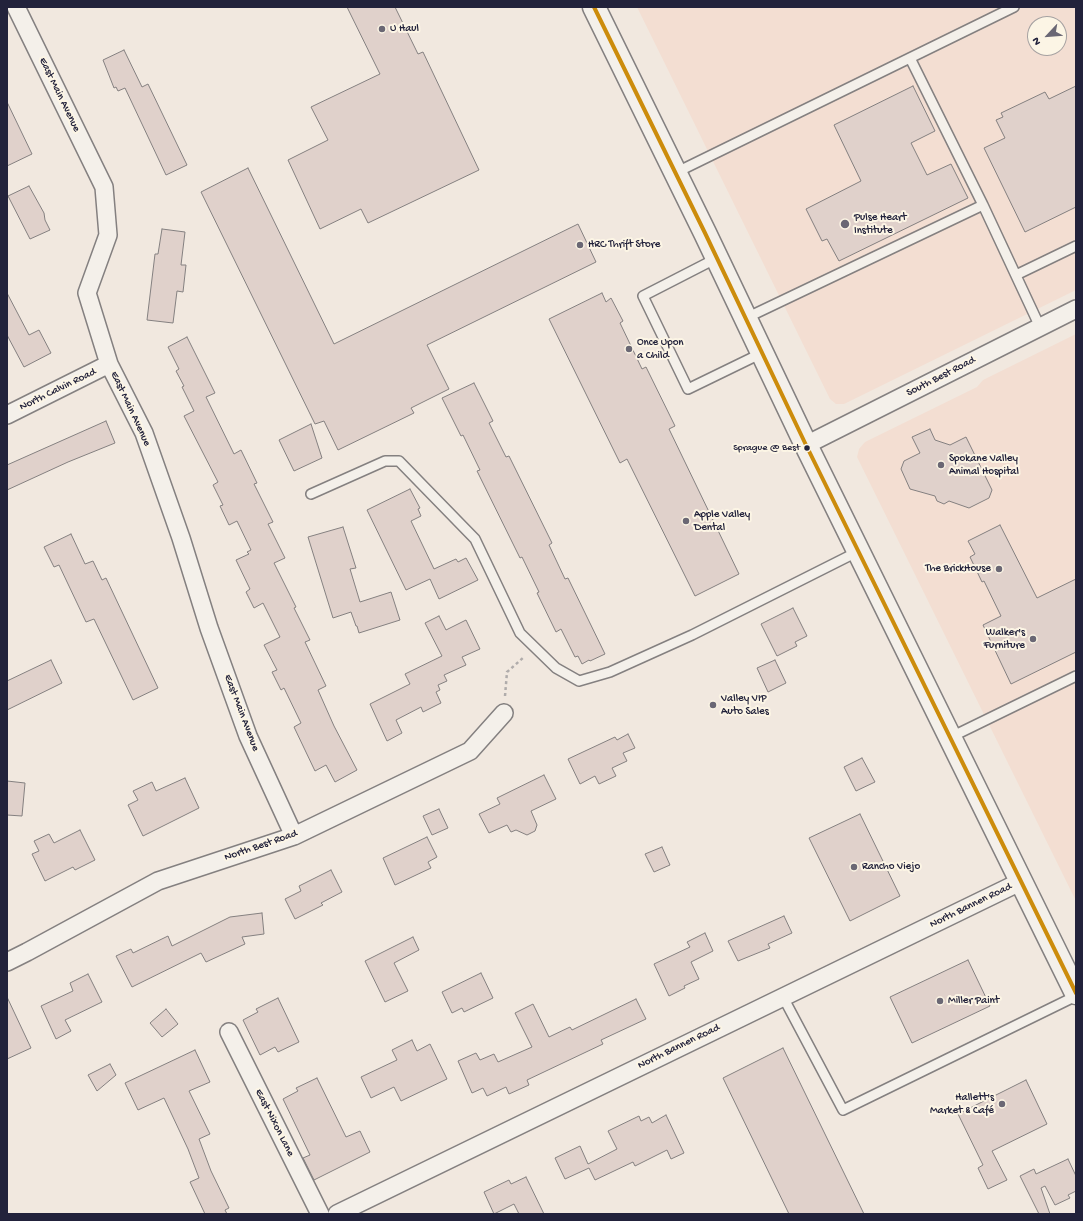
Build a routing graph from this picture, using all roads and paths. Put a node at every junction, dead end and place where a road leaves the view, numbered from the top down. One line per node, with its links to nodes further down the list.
1 (16, 7): 14 (street, East Main Avenue)
2 (594, 7): 5 (main road)
3 (1014, 7): 4 (lane)
4 (910, 58): 5 (lane); 6 (lane)
5 (675, 173): 8 (main road)
6 (983, 205): 9 (lane); 11 (lane)
7 (1076, 246): 9 (lane)
8 (716, 258): 11 (main road); 13 (lane)
9 (1016, 275): 12 (lane)
10 (1076, 309): 12 (street, South Best Road)
11 (746, 318): 13 (main road)
12 (1040, 327): 16 (street, South Best Road)
13 (762, 353): 16 (main road)
14 (109, 364): 15 (street, North Calvin Road); 23 (street, East Main Avenue)
15 (7, 415)
16 (806, 445): 18 (main road)
17 (311, 494): 19 (lane)
18 (859, 551): 19 (lane); 22 (main road)
19 (535, 647): 21 (path)
20 (1076, 676): 22 (lane)
21 (504, 713): 23 (street, North Best Road)
22 (951, 737): 24 (main road)
23 (294, 836): 25 (street, North Best Road)
24 (1022, 881): 26 (main road); 27 (street, North Bannen Road)
25 (7, 962)
26 (1076, 995): 27 (lane)
27 (783, 997): 30 (street, North Bannen Road)
28 (229, 1032): 29 (street, East Nixon Lane)
29 (320, 1214)
30 (337, 1214)

